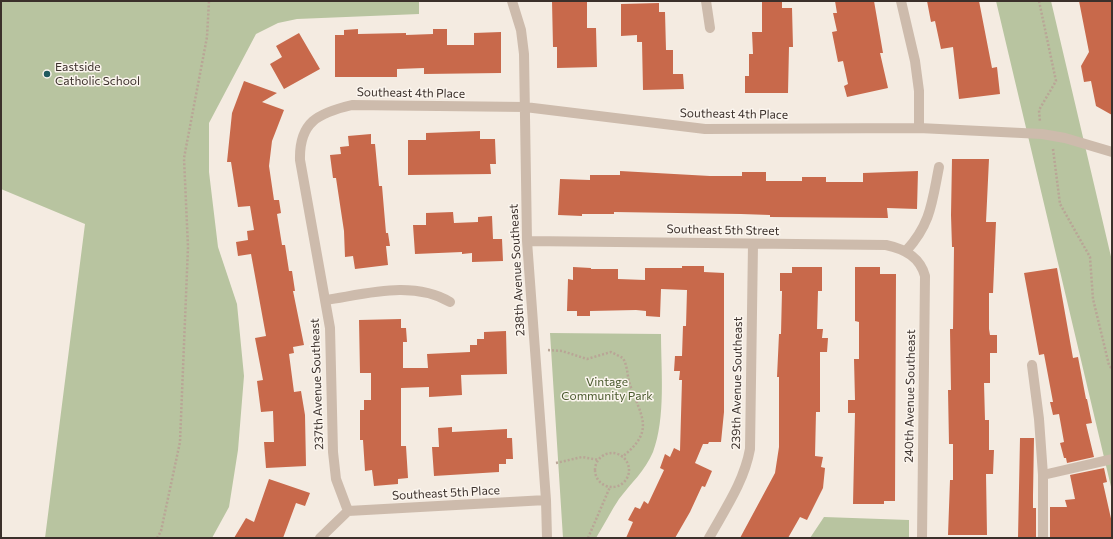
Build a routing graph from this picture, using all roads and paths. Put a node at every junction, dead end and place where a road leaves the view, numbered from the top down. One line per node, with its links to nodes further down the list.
1 (209, 1): 30 (path)
2 (512, 1): 7 (street, 238th Avenue Southeast)
3 (706, 1): 6 (street)
4 (901, 1): 9 (street)
5 (1039, 1): 10 (path)
6 (710, 28)
7 (525, 107): 8 (street, Southeast 4th Place); 9 (street, Southeast 4th Place); 13 (street, 238th Avenue Southeast)
8 (310, 124): 17 (street, 237th Avenue Southeast)
9 (919, 128): 10 (street, Southeast 4th Place)
10 (1042, 134): 11 (street, Southeast 4th Place); 21 (path)
11 (1112, 152)
12 (939, 167): 15 (street)
13 (527, 242): 14 (street, Southeast 5th Street); 19 (street, 238th Avenue Southeast)
14 (753, 244): 15 (street, Southeast 5th Street); 34 (street, 239th Avenue Southeast)
15 (906, 251): 16 (street, Southeast 5th Street)
16 (915, 257): 35 (street, 240th Avenue Southeast)
17 (326, 300): 18 (street); 29 (street, 237th Avenue Southeast)
18 (450, 302)
19 (535, 351): 22 (path); 25 (street, 238th Avenue Southeast)
20 (1032, 365): 26 (street)
21 (1112, 369)
22 (622, 456): 24 (path); 27 (path)
23 (1112, 459): 26 (street)
24 (599, 460): 25 (path); 27 (path)
25 (543, 464): 28 (street, 238th Avenue Southeast)
26 (1043, 475): 36 (street)
27 (610, 487): 33 (path)
28 (546, 500): 29 (street, Southeast 5th Place); 32 (street, 238th Avenue Southeast)
29 (348, 511): 31 (street)
30 (157, 538)
31 (320, 538)
32 (547, 538)
33 (588, 538)
34 (709, 538)
35 (922, 538)
36 (1043, 538)

